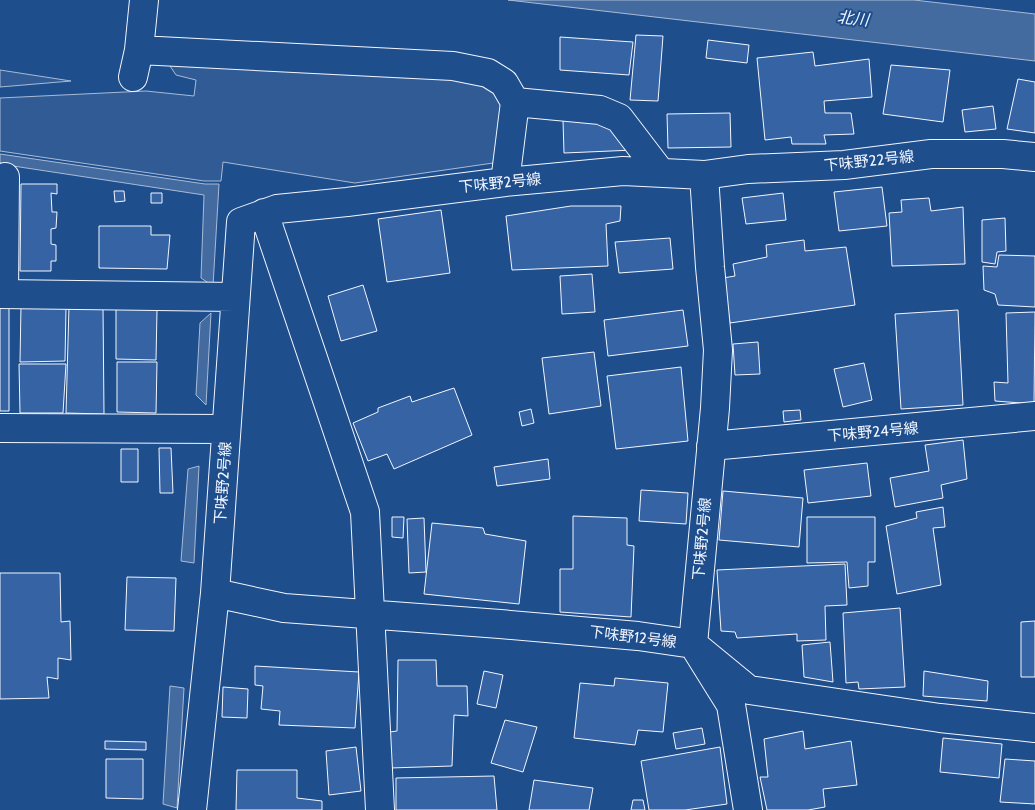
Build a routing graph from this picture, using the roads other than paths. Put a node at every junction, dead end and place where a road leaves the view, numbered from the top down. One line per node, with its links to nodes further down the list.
1 (144, 1): 2 (street)
2 (139, 50): 3 (street); 4 (street)
3 (134, 76)
4 (515, 102): 6 (street); 9 (street)
5 (1035, 157): 7 (street, 下味野22号線)
6 (661, 173): 7 (street, 下味野2号線); 9 (street, 下味野2号線)
7 (704, 175): 16 (street, 下味野2号線)
8 (6, 177): 11 (street)
9 (505, 182): 10 (street, 下味野2号線)
10 (264, 213): 12 (street, 下味野2号線); 18 (street)
11 (2, 294): 12 (street)
12 (235, 297): 15 (street, 下味野2号線)
13 (1035, 416): 16 (street, 下味野24号線)
14 (0, 428): 15 (street)
15 (226, 428): 17 (street, 下味野2号線)
16 (711, 446): 19 (street, 下味野2号線)
17 (215, 592): 18 (street, 下味野12号線); 21 (street, 下味野2号線)
18 (370, 614): 19 (street, 下味野12号線); 22 (street)
19 (693, 644): 20 (street, 下味野12号線); 23 (street)
20 (1035, 728)
21 (192, 810)
22 (380, 810)
23 (748, 810)

